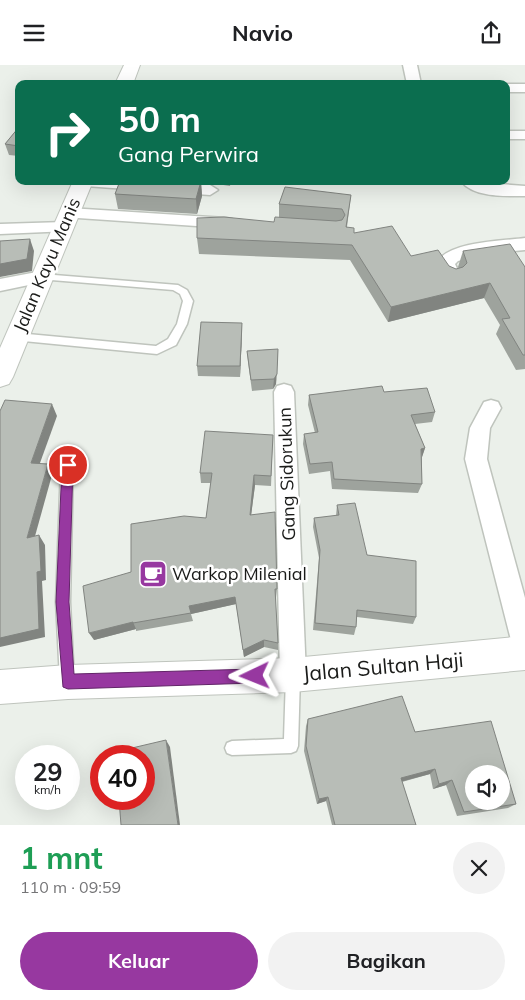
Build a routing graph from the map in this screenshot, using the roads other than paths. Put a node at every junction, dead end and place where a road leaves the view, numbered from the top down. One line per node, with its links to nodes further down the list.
1 (132, 65): 3 (street)
2 (410, 65): 4 (street)
3 (126, 80)
4 (413, 80)
5 (510, 88): 6 (street)
6 (525, 88)
7 (510, 135): 8 (street)
8 (525, 135)
9 (82, 185): 14 (street, Jalan Kayu Manis)
10 (140, 185): 12 (street)
11 (476, 185): 13 (street)
12 (210, 190)
13 (525, 191)
14 (66, 220): 15 (street); 16 (street); 18 (street, Jalan Kayu Manis)
15 (246, 225)
16 (0, 229)
17 (525, 244): 19 (street)
18 (42, 277): 20 (street); 21 (street, Jalan Kayu Manis); 21 (lane)
19 (452, 277)
20 (0, 285)
21 (17, 337): 22 (street, Jalan Kayu Manis)
22 (0, 376)
23 (284, 393): 28 (street, Gang Sidorukun)
24 (491, 408): 26 (street)
25 (68, 465): 29 (lane)
26 (525, 644)
27 (525, 653): 28 (street, Jalan Sultan Haji)
28 (293, 675): 29 (street, Jalan Sultan Haji); 31 (lane)
29 (68, 682): 30 (street, Jalan Sultan Haji)
30 (0, 687)
31 (232, 747)

